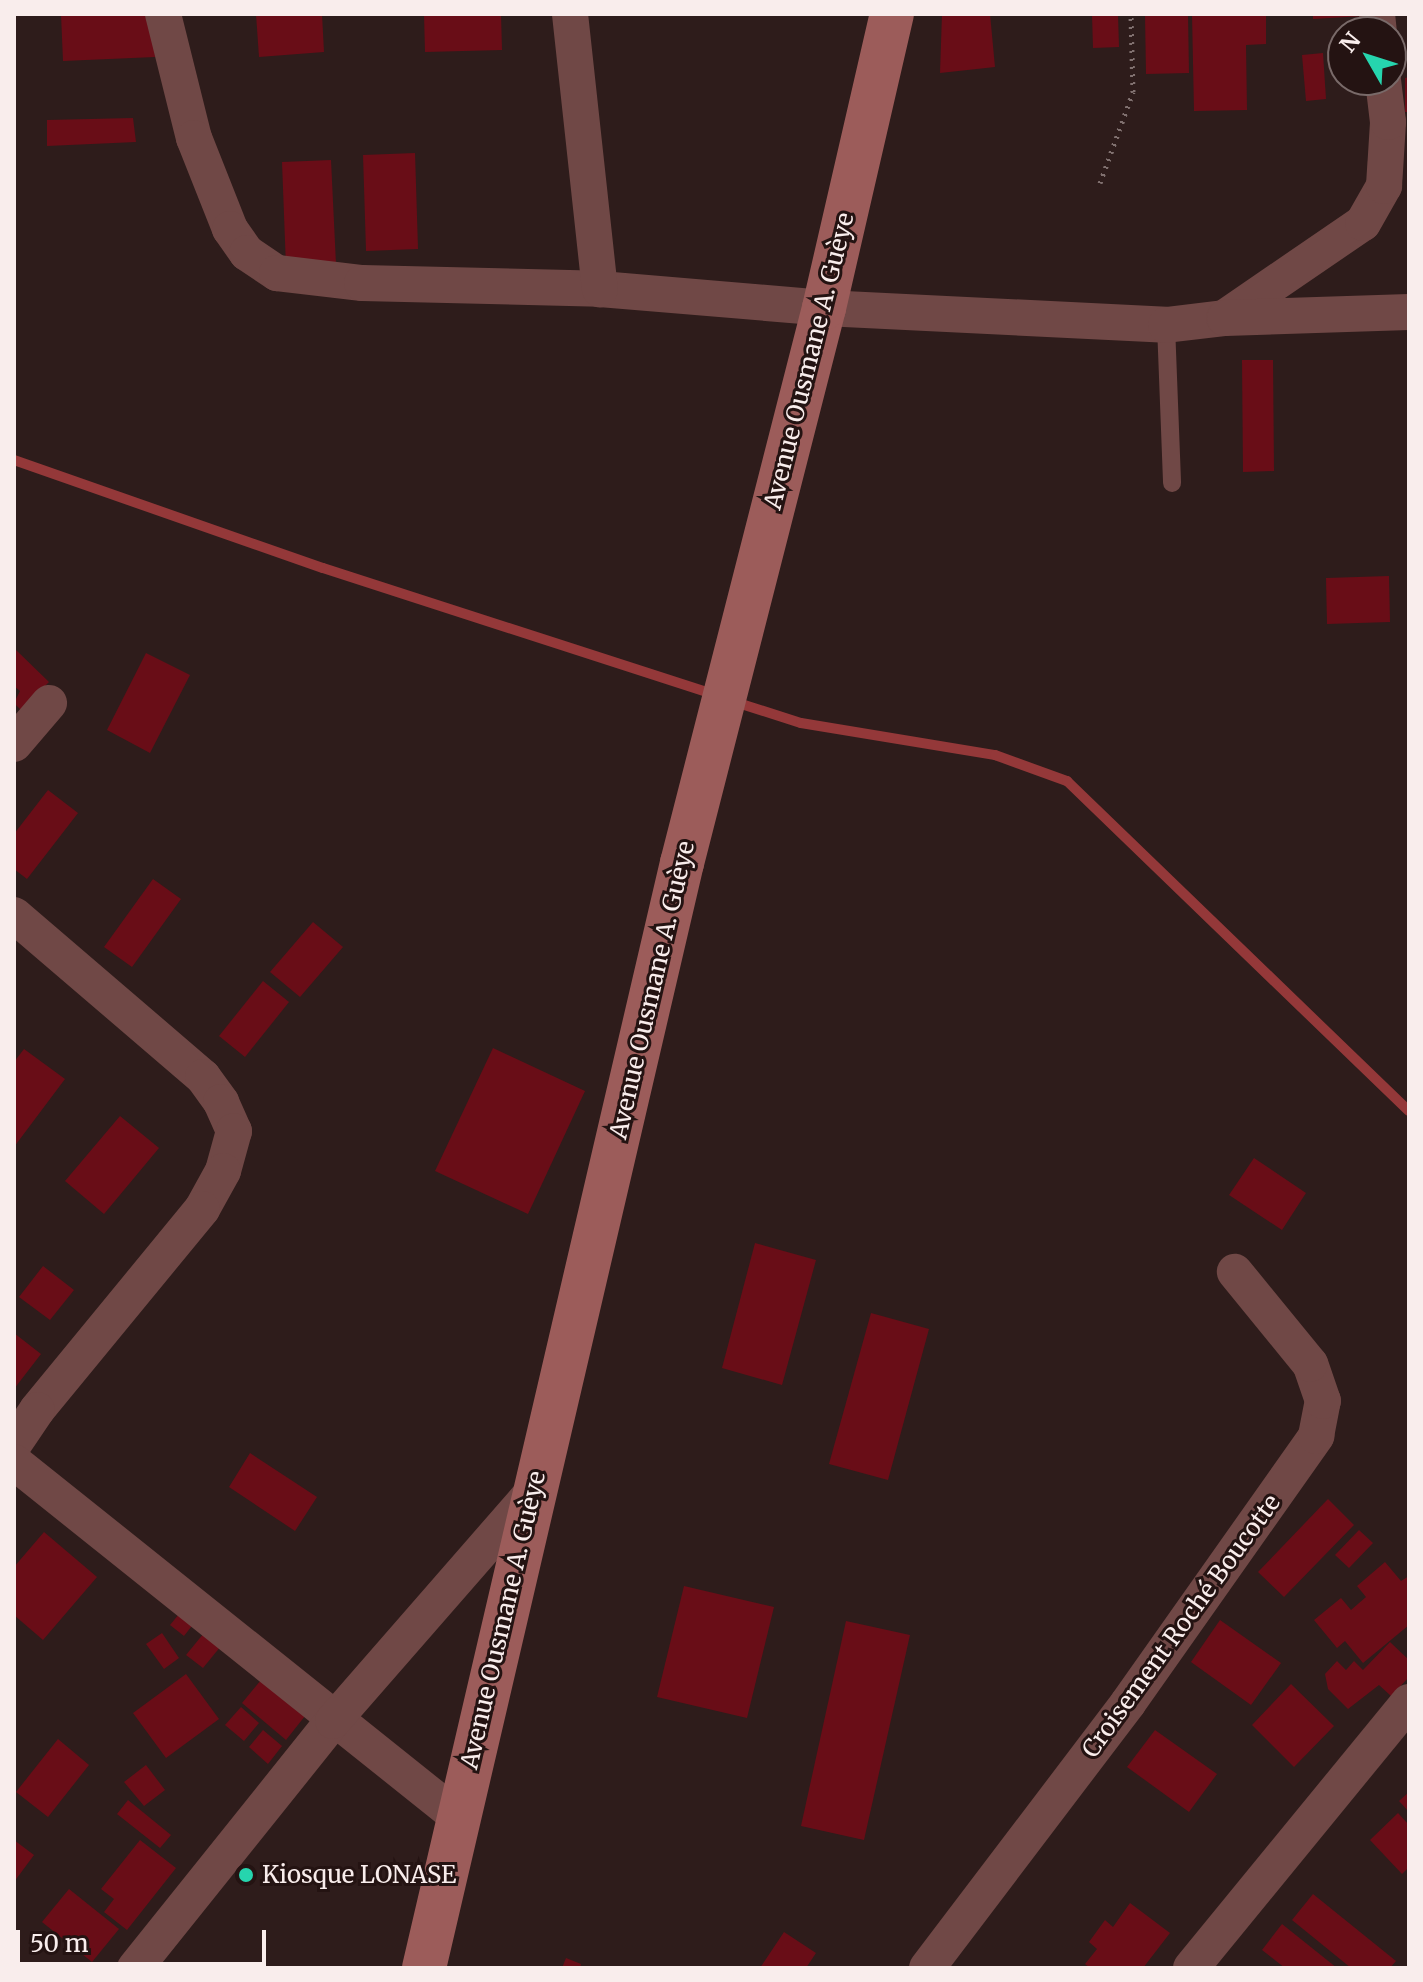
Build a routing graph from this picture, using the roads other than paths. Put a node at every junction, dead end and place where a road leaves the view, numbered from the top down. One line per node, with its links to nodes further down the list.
1 (163, 14): 5 (street)
2 (570, 14): 5 (street)
3 (892, 14): 6 (street, Avenue Ousmane A. Guèye)
4 (1385, 96): 8 (street)
5 (600, 289): 6 (street)
6 (824, 308): 9 (street); 17 (street, Avenue Ousmane A. Guèye)
7 (1409, 312): 8 (street)
8 (1224, 318): 9 (street)
9 (1166, 325): 10 (lane)
10 (1172, 483)
11 (49, 703): 12 (street)
12 (14, 744)
13 (14, 915): 15 (street)
14 (1235, 1272): 23 (street, Croisement Roché Boucotte)
15 (14, 1444)
16 (14, 1462): 19 (street)
17 (532, 1493): 19 (street); 20 (street, Avenue Ousmane A. Guèye)
18 (1409, 1702): 24 (street)
19 (333, 1721): 20 (street); 21 (street)
20 (458, 1817): 22 (street, Avenue Ousmane A. Guèye)
21 (135, 1968)
22 (424, 1968)
23 (927, 1968)
24 (1191, 1968)

